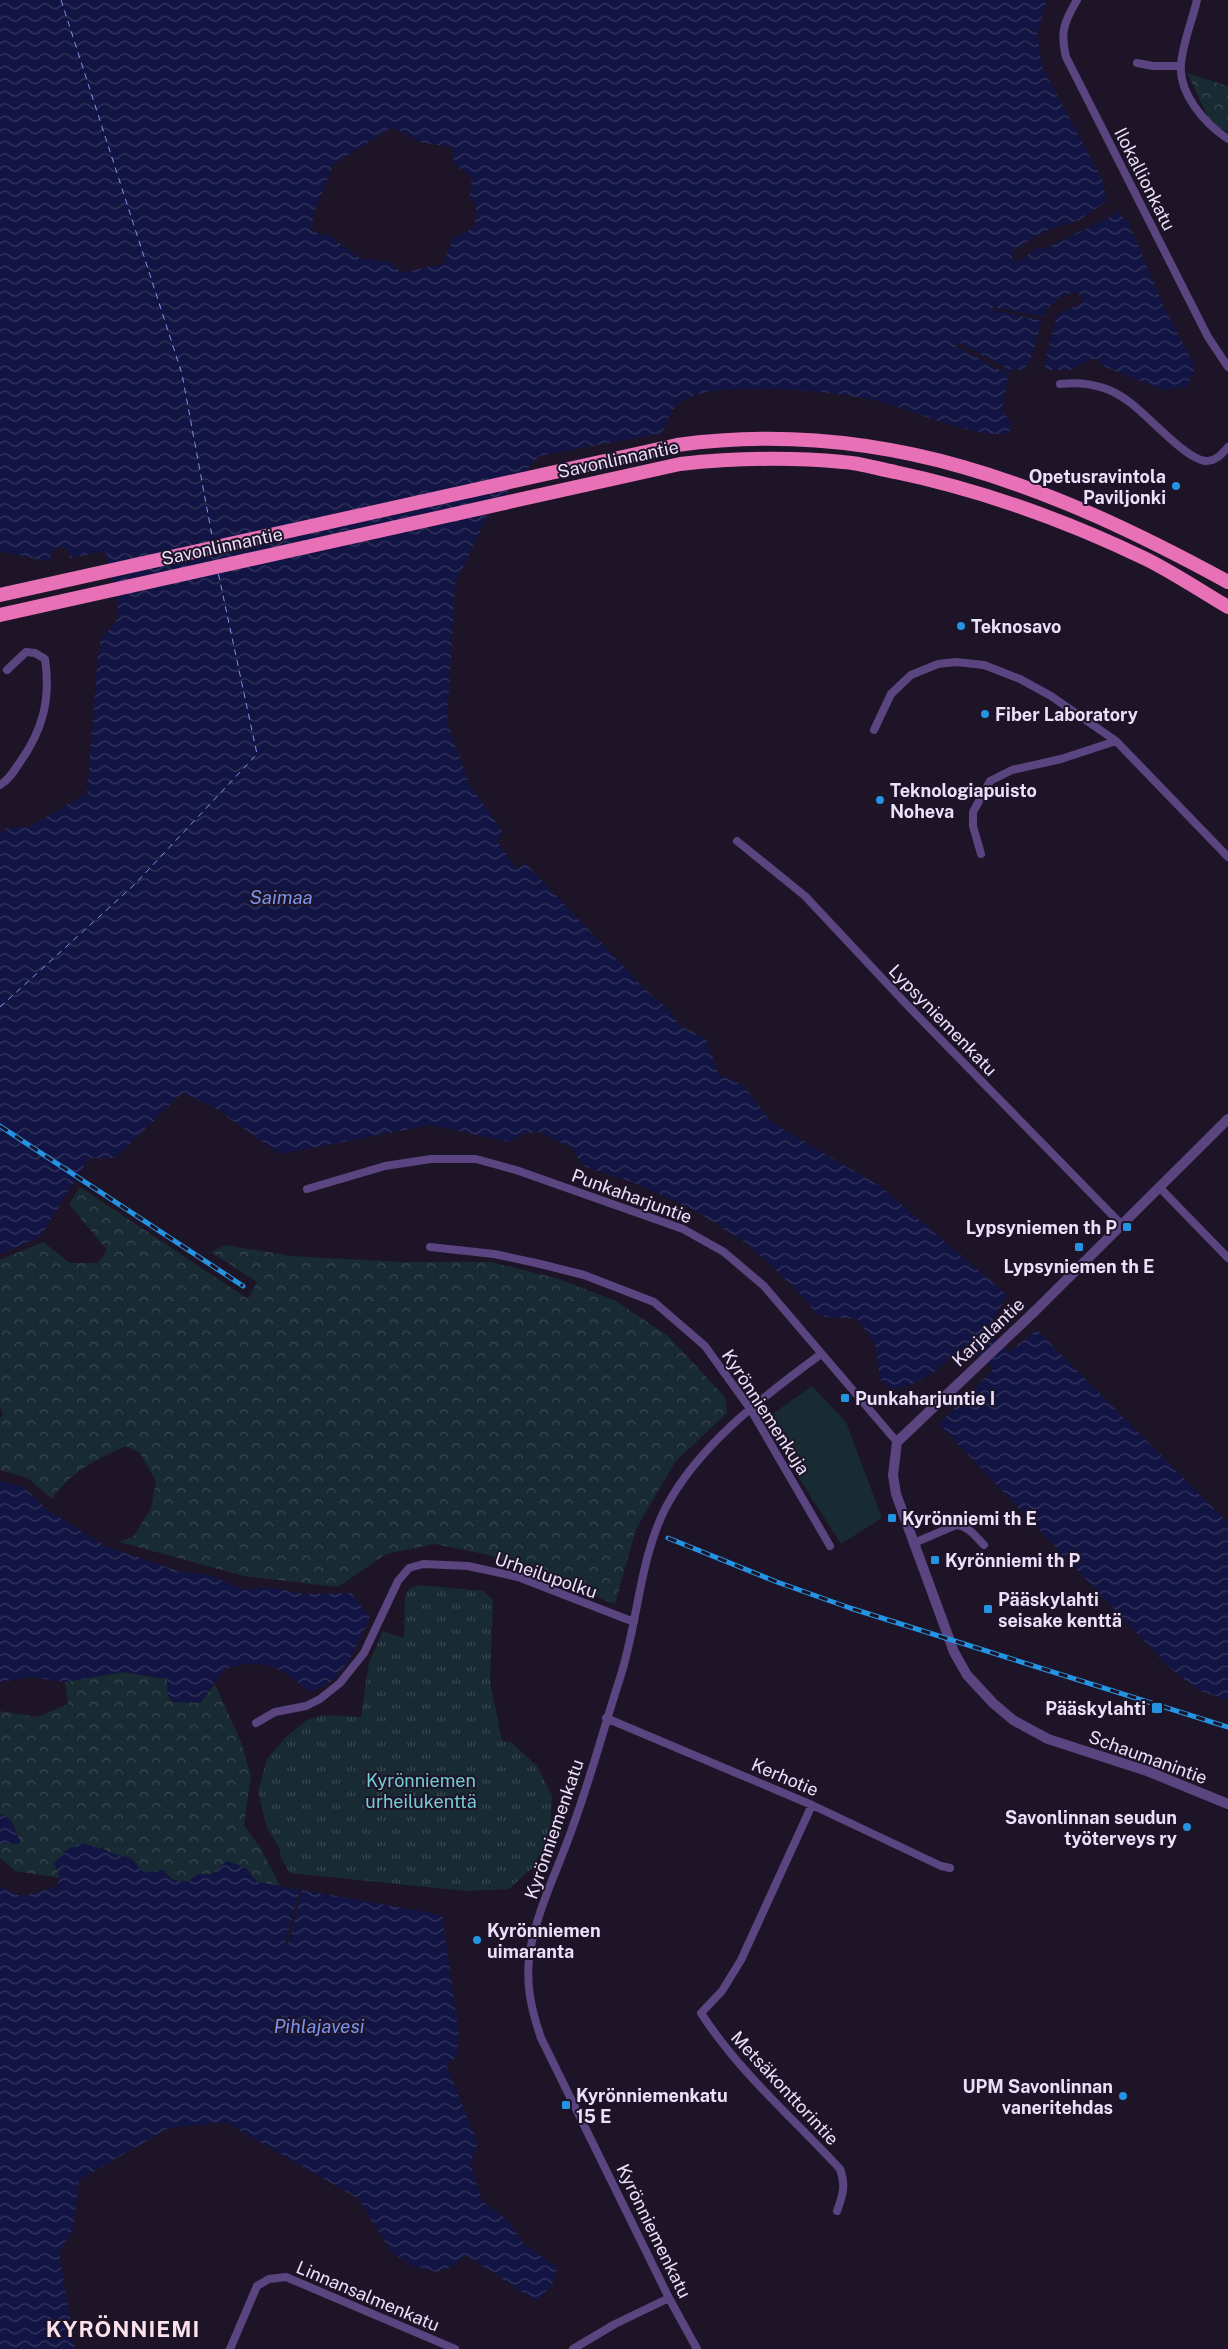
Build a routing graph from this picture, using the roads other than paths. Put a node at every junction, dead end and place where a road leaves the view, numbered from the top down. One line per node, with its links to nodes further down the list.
1 (1077, 0): 6 (street, Ilokallionkatu)
2 (1198, 0): 4 (street)
3 (1137, 63): 4 (street)
4 (1181, 66): 5 (street)
5 (1228, 139)
6 (1228, 367)
7 (1060, 384): 8 (street)
8 (1228, 447)
9 (1228, 582): 10 (highway, Savonlinnantie)
10 (5, 594)
11 (1228, 607): 12 (highway, Savonlinnantie)
12 (0, 615)
13 (7, 670): 16 (street)
14 (874, 730): 15 (street)
15 (1116, 740): 18 (street); 19 (street)
16 (0, 785)
17 (737, 841): 23 (street, Lypsyniemenkatu)
18 (981, 854)
19 (1228, 857)
20 (1228, 1119): 21 (street, Karjalantie)
21 (1160, 1188): 23 (street, Karjalantie); 25 (street)
22 (307, 1189): 26 (street, Punkaharjuntie)
23 (1122, 1225): 28 (street, Karjalantie)
24 (430, 1247): 27 (street, Kyrönniemenkuja)
25 (1228, 1258)
26 (821, 1354): 27 (street, Kyrönniemenkatu); 28 (street, Punkaharjuntie)
27 (751, 1410): 31 (street, Kyrönniemenkuja); 32 (street, Kyrönniemenkatu)
28 (897, 1442): 29 (street, Schaumanintie)
29 (914, 1543): 30 (street); 35 (street, Schaumanintie)
30 (984, 1545)
31 (830, 1546)
32 (634, 1622): 33 (street, Kyrönniemenkatu); 34 (street, Urheilupolku)
33 (606, 1718): 36 (street, Kerhotie); 39 (street, Kyrönniemenkatu)
34 (256, 1723)
35 (1228, 1804)
36 (812, 1805): 37 (street, Kerhotie); 38 (street, Metsäkonttorintie)
37 (950, 1868)
38 (837, 2211)
39 (669, 2298): 42 (street); 43 (street, Kyrönniemenkatu)
40 (230, 2349): 41 (street, Linnansalmenkatu)
41 (455, 2349)
42 (573, 2349)
43 (697, 2349)

